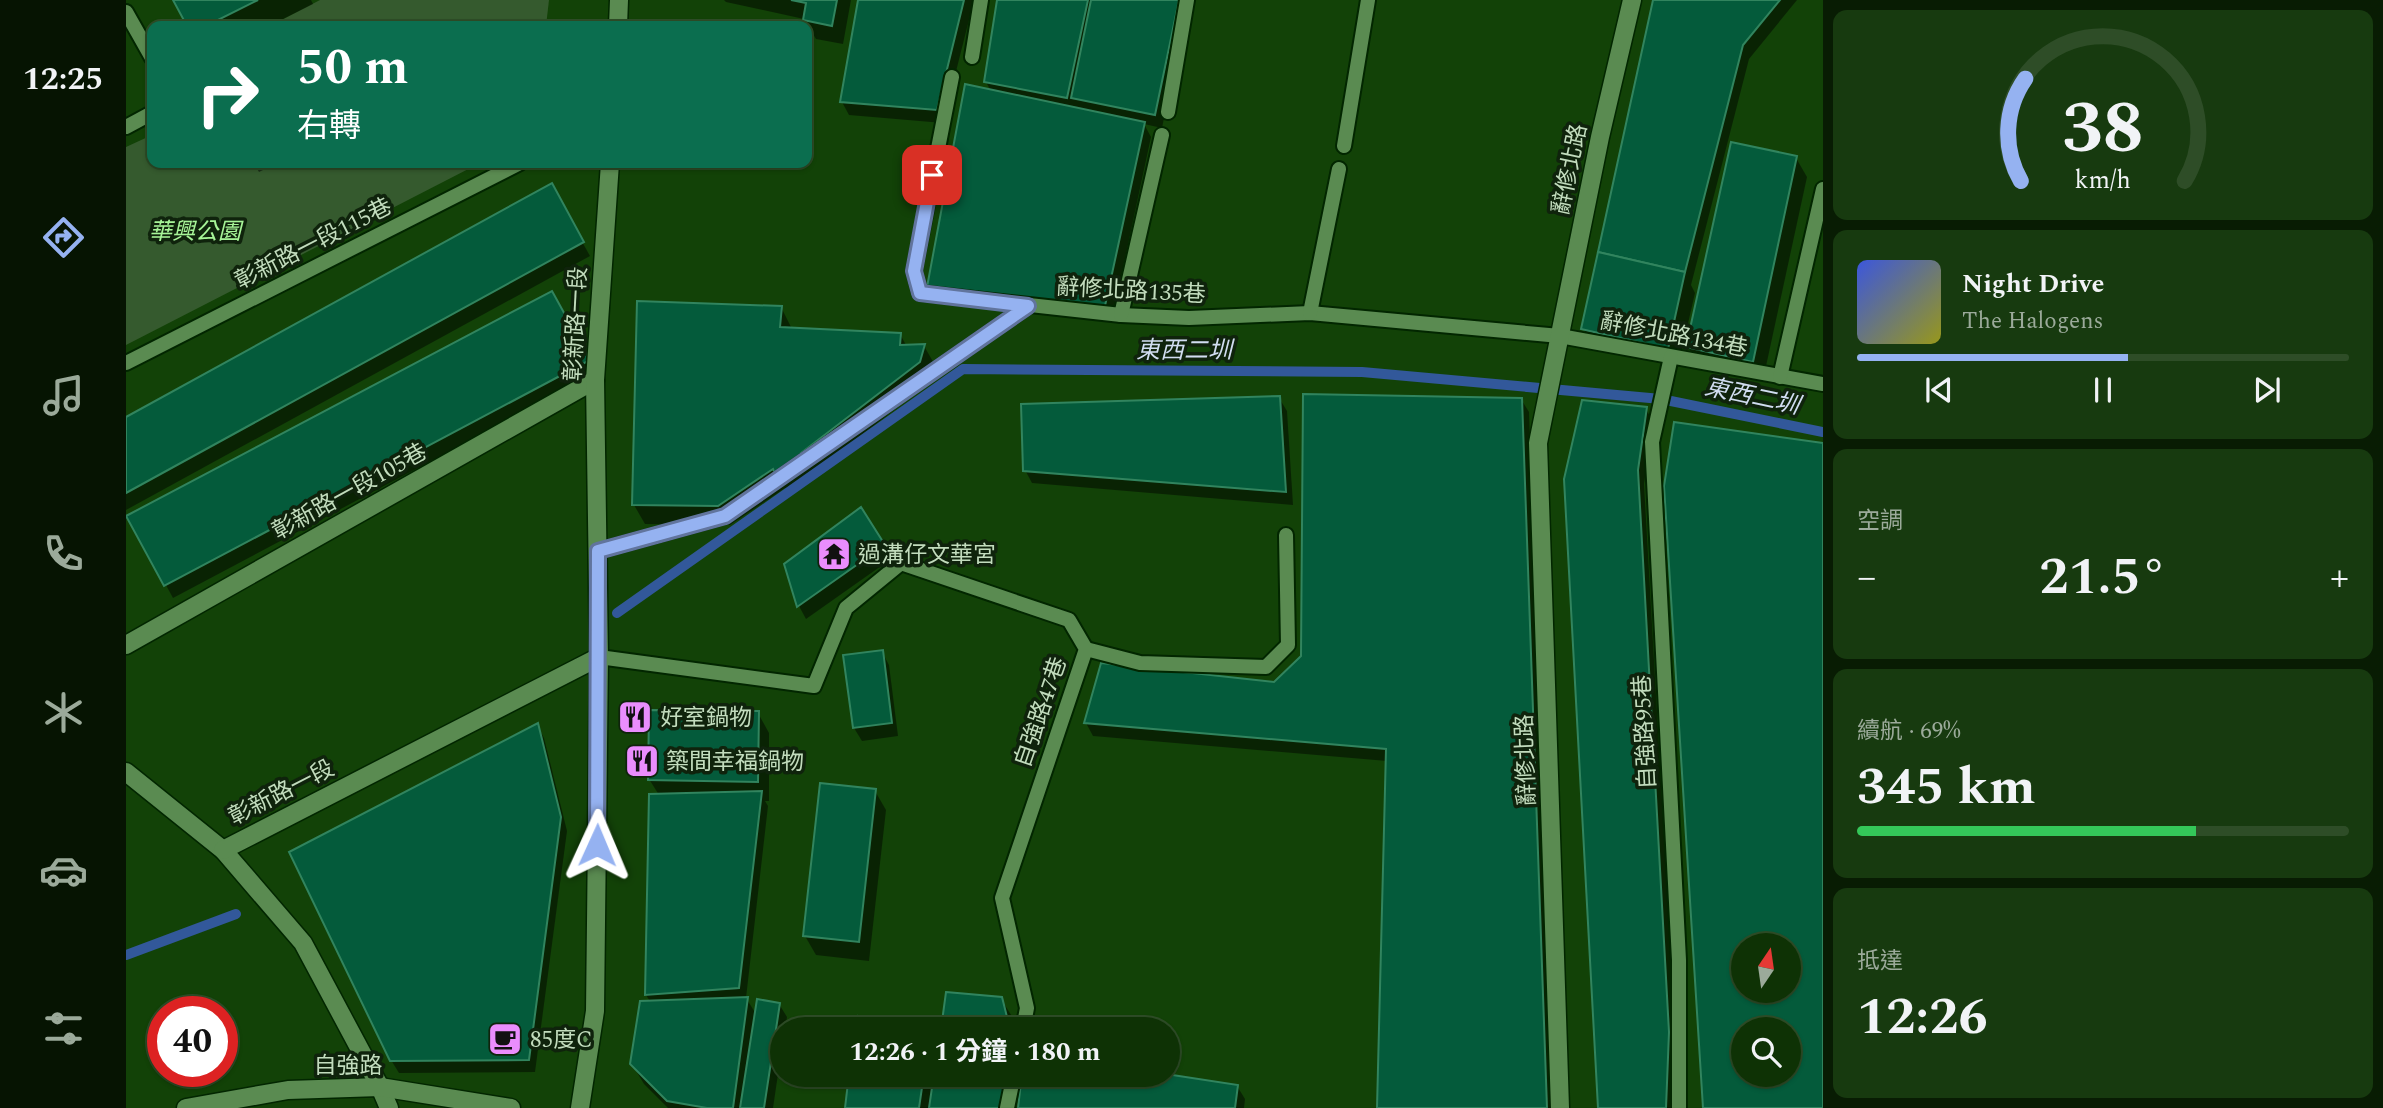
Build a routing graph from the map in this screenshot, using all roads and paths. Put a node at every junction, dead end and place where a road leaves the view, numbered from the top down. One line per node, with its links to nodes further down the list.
1 (619, 0): 7 (street)
2 (981, 0): 9 (lane)
3 (1187, 0): 11 (lane)
4 (1368, 0): 15 (lane)
5 (1632, 0): 23 (street, 辭修北路)
6 (126, 12): 8 (lane)
7 (618, 21)
8 (147, 49)
9 (972, 57)
10 (952, 77): 20 (lane, 辭修北路135巷)
11 (1168, 112)
12 (147, 116): 13 (lane)
13 (126, 127)
14 (1162, 135): 22 (lane)
15 (1344, 146)
16 (510, 168): 25 (lane, 彰新路一段115巷)
17 (610, 168): 27 (street, 彰新路一段)
18 (1339, 170): 21 (lane)
19 (1823, 189): 26 (lane)
20 (1028, 306): 22 (lane, 辭修北路135巷); 30 (lane)
21 (1310, 313): 22 (lane, 辭修北路135巷); 23 (lane, 辭修北路135巷)
22 (1121, 315)
23 (1558, 342): 24 (lane, 辭修北路134巷); 44 (street, 辭修北路)
24 (1671, 357): 26 (lane, 辭修北路134巷); 45 (lane, 自強路95巷)
25 (126, 363)
26 (1780, 377): 28 (lane, 辭修北路134巷)
27 (595, 380): 30 (street, 彰新路一段); 31 (street, 彰新路一段105巷)
28 (1823, 384)
29 (1286, 535): 32 (lane)
30 (598, 551): 33 (street, 彰新路一段)
31 (126, 645)
32 (1086, 649): 33 (lane, 自強路47巷); 36 (lane, 自強路47巷)
33 (599, 657): 35 (street, 彰新路一段); 42 (street, 彰新路一段)
34 (126, 772): 35 (street)
35 (223, 850): 37 (street, 彰新路一段)
36 (1025, 1017)
37 (380, 1087): 39 (street, 自強路); 40 (street, 彰新路一段); 41 (street, 自強路)
38 (1011, 1087): 43 (lane)
39 (186, 1108)
40 (388, 1108)
41 (511, 1108)
42 (580, 1108)
43 (1007, 1108)
44 (1560, 1108)
45 (1679, 1108)

